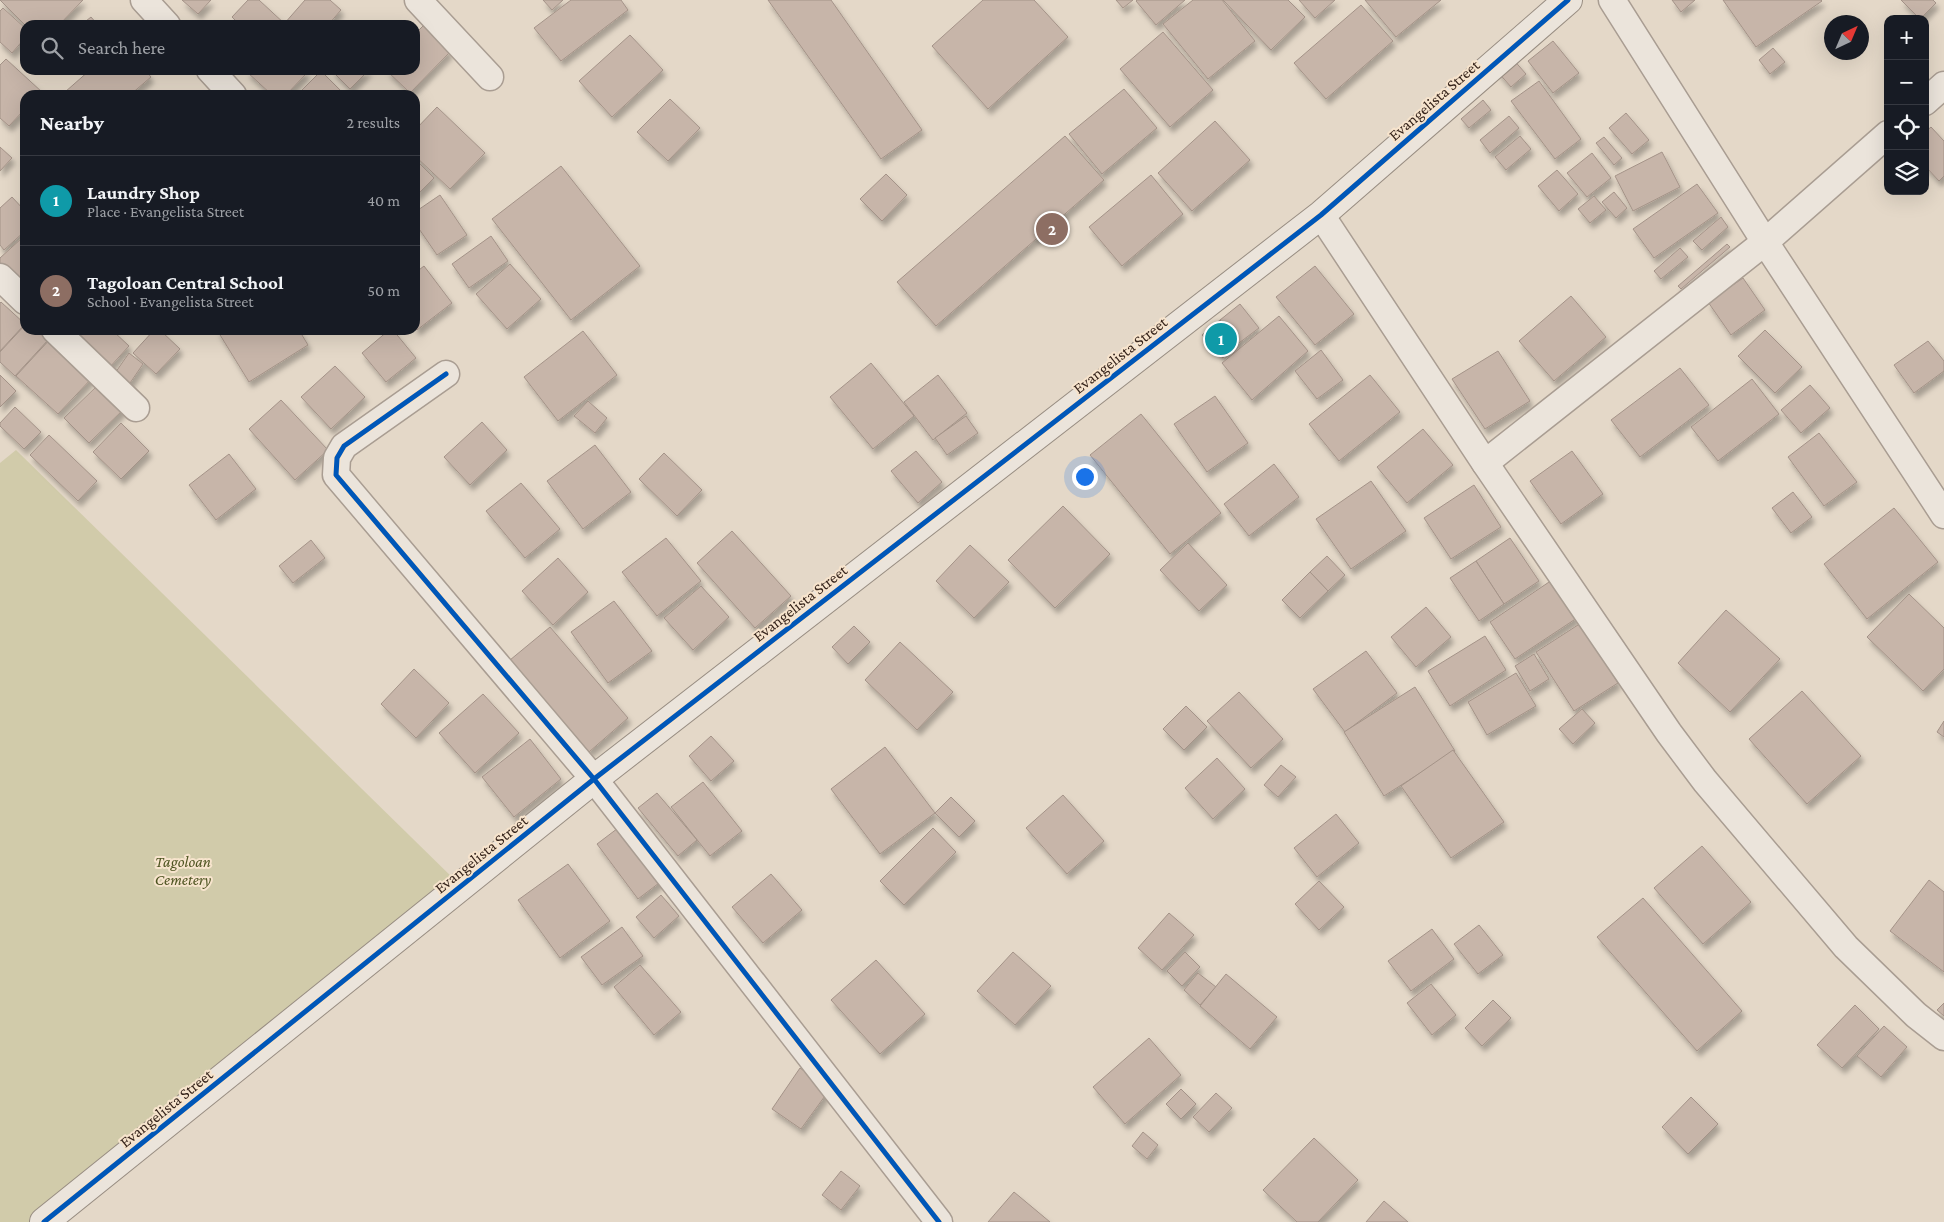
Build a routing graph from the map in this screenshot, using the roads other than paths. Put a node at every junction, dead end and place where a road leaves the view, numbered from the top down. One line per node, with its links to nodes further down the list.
1 (144, 0): 5 (street)
2 (418, 0): 7 (street)
3 (1568, 0): 12 (street, Evangelista Street)
4 (1612, 0): 13 (street)
5 (162, 20)
6 (215, 75): 9 (street)
7 (490, 77)
8 (1944, 85): 10 (street)
9 (228, 90)
10 (1929, 98)
11 (1884, 138): 13 (street)
12 (1321, 215): 19 (street); 21 (street, Evangelista Street)
13 (1765, 242): 19 (street); 20 (street)
14 (0, 277): 15 (street)
15 (20, 296)
16 (60, 335): 18 (street)
17 (446, 374): 21 (street)
18 (136, 408)
19 (1485, 463): 22 (street)
20 (1944, 515)
21 (594, 779): 23 (street, Evangelista Street); 24 (street)
22 (1944, 1037)
23 (44, 1222)
24 (939, 1222)

